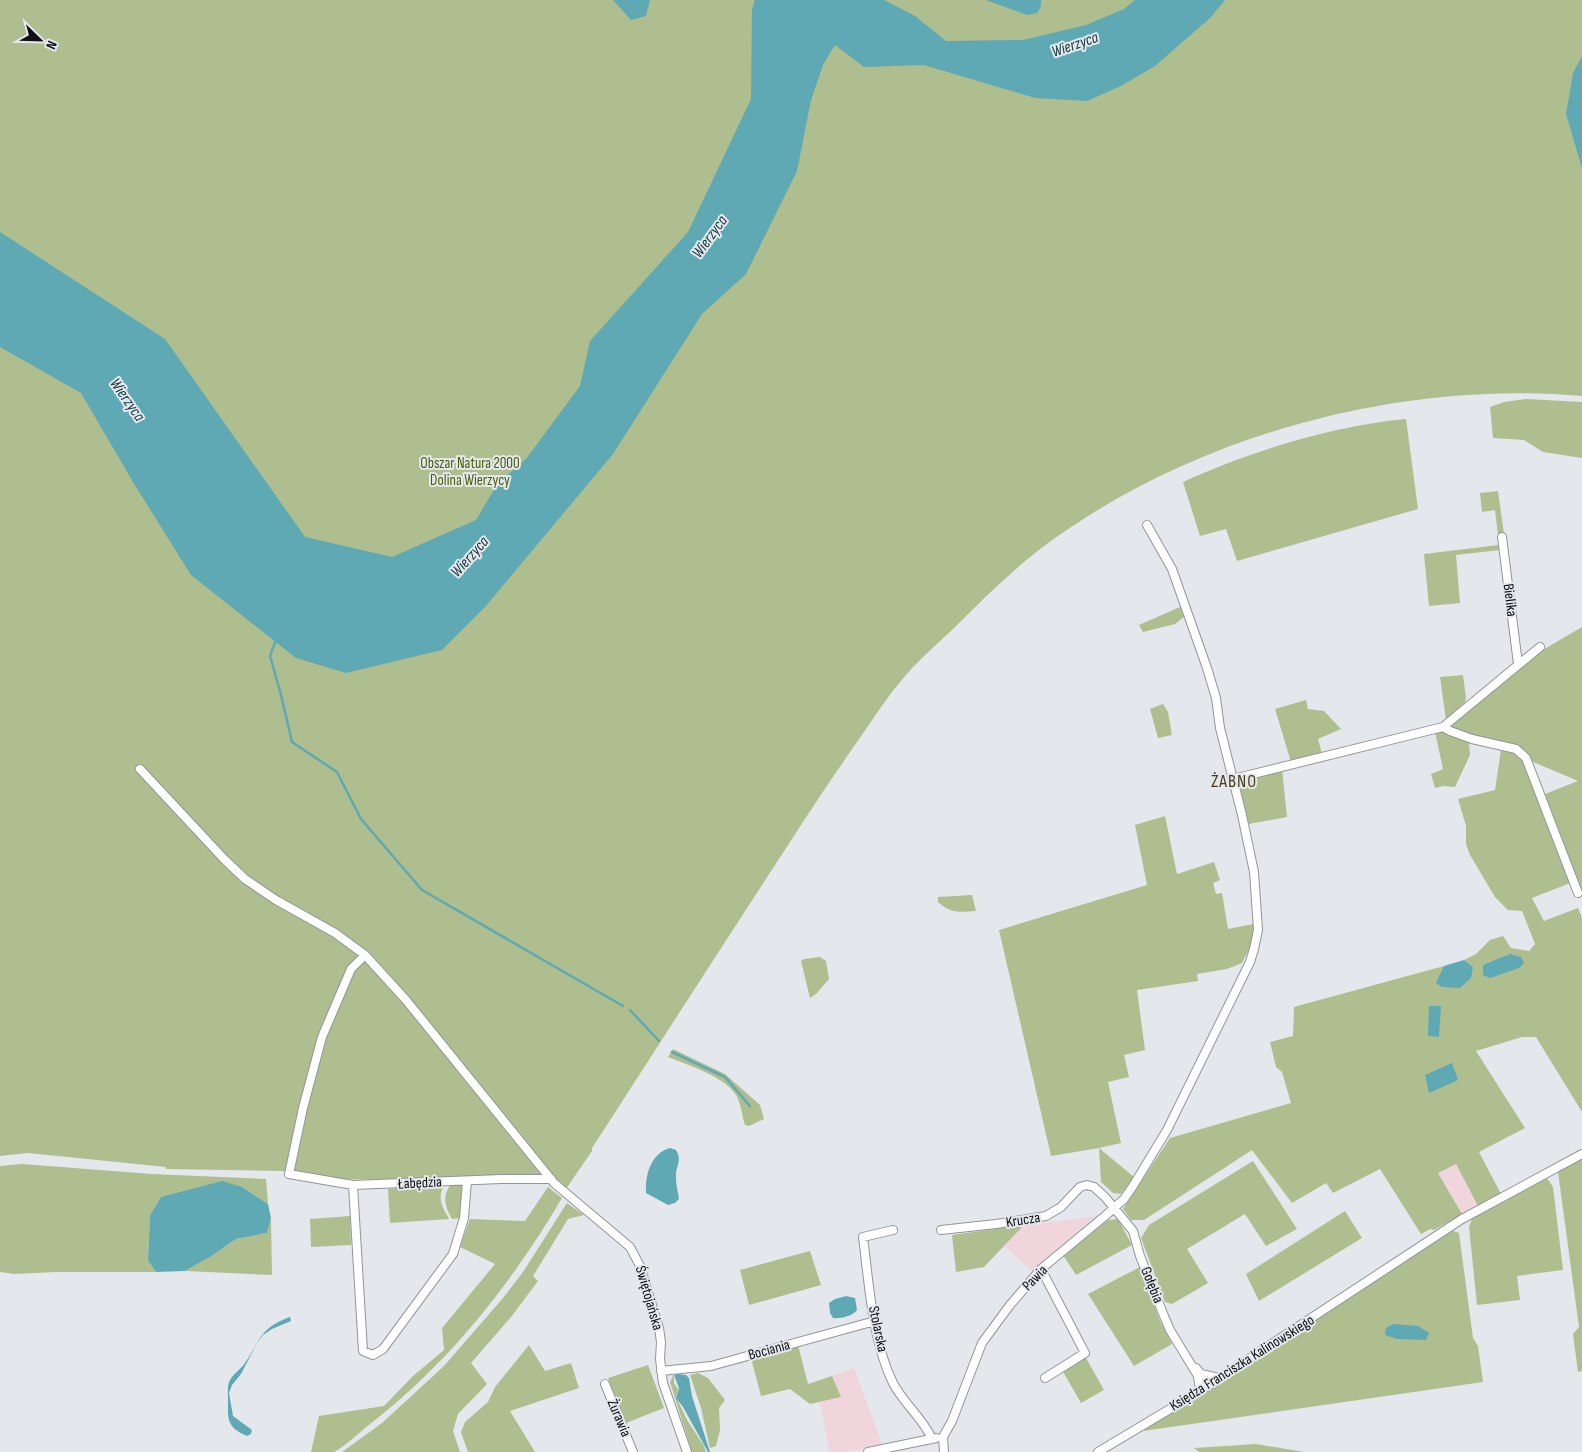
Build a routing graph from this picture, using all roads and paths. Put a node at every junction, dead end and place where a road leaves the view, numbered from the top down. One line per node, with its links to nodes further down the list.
1 (1147, 525): 7 (street, Pawia)
2 (1502, 537): 4 (street, Bielika)
3 (1540, 647): 4 (street)
4 (1518, 664): 5 (street)
5 (1443, 726): 7 (street); 8 (street)
6 (140, 769): 9 (street, Świętojańska)
7 (1233, 779): 14 (street, Pawia)
8 (1578, 892)
9 (365, 955): 11 (street, Świętojańska); 13 (street, Łabędzia)
10 (1582, 1154): 22 (street, Księdza Franciszka Kalinowskiego)
11 (551, 1180): 12 (street, Łabędzia); 20 (street, Świętojańska)
12 (467, 1181): 13 (street, Łabędzia); 13 (street)
13 (353, 1185)
14 (1114, 1208): 16 (street, Krucza); 17 (street, Pawia); 19 (street, Gołębia)
15 (893, 1230): 18 (street, Stolarska)
16 (941, 1230)
17 (1042, 1269): 21 (street); 25 (street, Pawia)
18 (875, 1321): 20 (street, Bociania); 26 (street, Stolarska)
19 (1190, 1363): 22 (street, Gołębia); 24 (street, Gołębia)
20 (661, 1371): 28 (street, Świętojańska)
21 (1045, 1378)
22 (1218, 1378): 24 (street, Księdza Franciszka Kalinowskiego)
23 (605, 1384): 27 (street, Żurawia)
24 (1200, 1391): 31 (street, Księdza Franciszka Kalinowskiego)
25 (943, 1437): 26 (street); 30 (street)
26 (932, 1439): 29 (street)
27 (633, 1452)
28 (687, 1452)
29 (868, 1452)
30 (944, 1452)
31 (1098, 1452)

